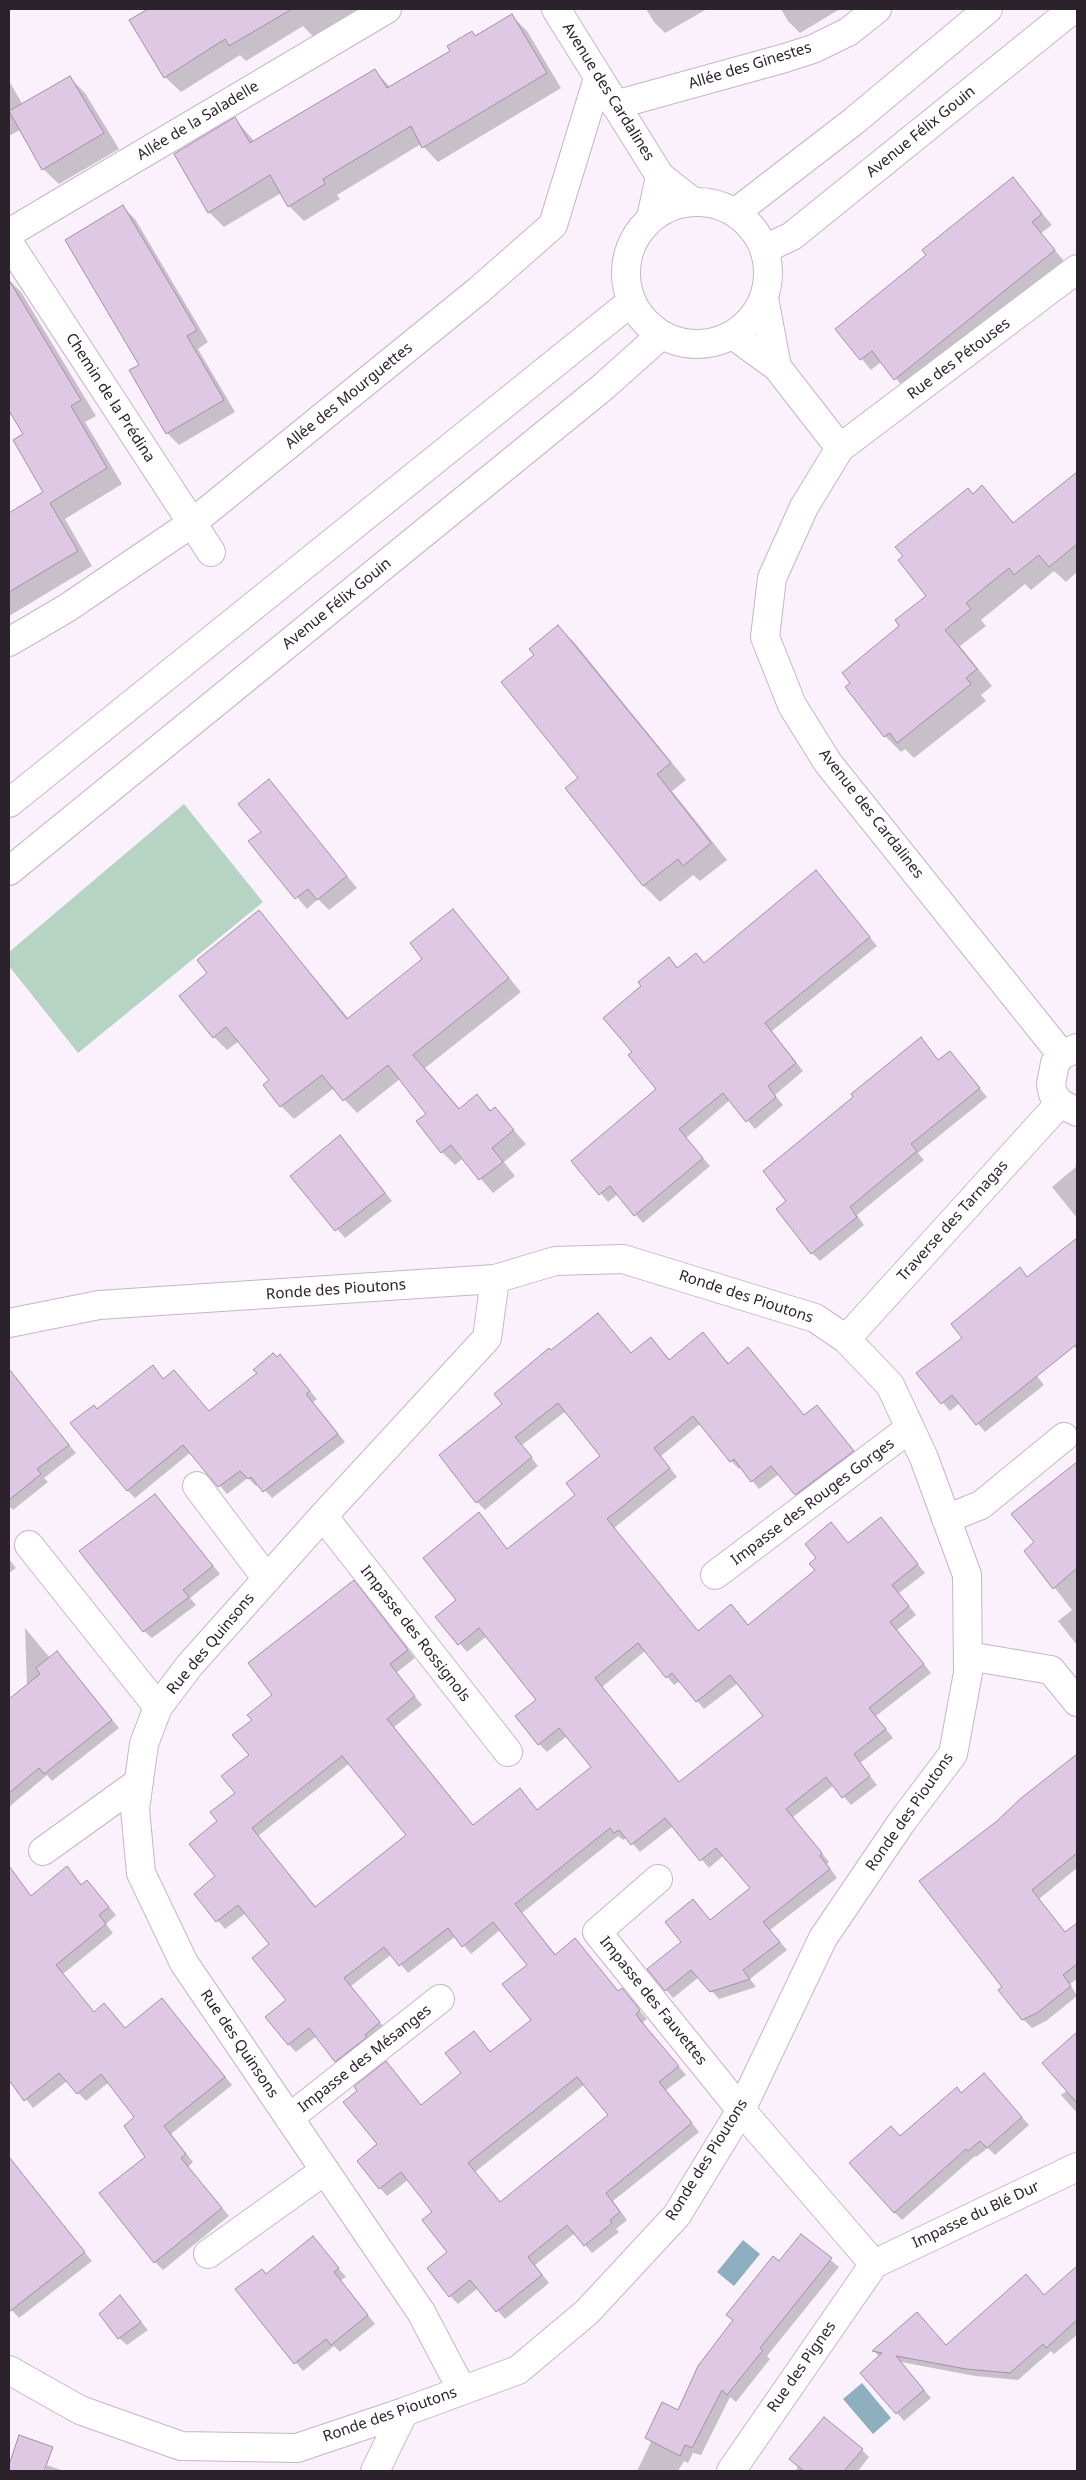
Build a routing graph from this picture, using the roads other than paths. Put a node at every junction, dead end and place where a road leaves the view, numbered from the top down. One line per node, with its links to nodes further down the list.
1 (387, 9): 12 (street, Allée de la Saladelle)
2 (556, 9): 6 (street, Avenue des Cardalines)
3 (877, 9): 7 (street, Allée des Ginestes)
4 (988, 9): 10 (street)
5 (1073, 9): 14 (street, Avenue Félix Gouin)
6 (598, 78): 7 (street, Avenue des Cardalines); 22 (street, Allée des Mourguettes)
7 (615, 104): 8 (street, Avenue des Cardalines)
8 (660, 176): 9 (street, Avenue des Cardalines); 11 (street, Avenue des Cardalines)
9 (692, 201): 10 (street); 11 (street)
10 (736, 212): 14 (street)
11 (651, 218): 17 (street)
12 (9, 233)
13 (9, 243): 22 (street, Chemin de la Prédina)
14 (765, 249): 16 (street)
15 (1077, 269): 21 (street, Rue des Pétouses)
16 (764, 298): 19 (street); 20 (street)
17 (631, 302): 18 (street); 25 (street)
18 (662, 335): 19 (street); 26 (street, Avenue Félix Gouin)
19 (733, 335): 20 (street)
20 (778, 367): 21 (street)
21 (840, 448): 27 (street, Avenue des Cardalines)
22 (192, 523): 23 (street, Chemin de la Prédina); 24 (street, Allée des Mourguettes)
23 (211, 552)
24 (9, 642)
25 (9, 803)
26 (9, 870)
27 (1069, 1051): 28 (street)
28 (1069, 1107): 31 (street, Traverse des Tarnagas)
29 (495, 1279): 30 (street, Ronde des Pioutons); 31 (street, Ronde des Pioutons); 35 (street, Rue des Quinsons)
30 (9, 1323)
31 (846, 1339): 32 (street, Ronde des Pioutons)
32 (910, 1428): 36 (street, Ronde des Pioutons); 38 (street, Impasse des Rouges Gorges)
33 (1064, 1437): 36 (street)
34 (197, 1486): 39 (street)
35 (322, 1516): 39 (street, Rue des Quinsons); 43 (street, Impasse des Rossignols)
36 (946, 1519): 40 (street, Ronde des Pioutons)
37 (29, 1545): 42 (street)
38 (716, 1575)
39 (267, 1578): 42 (street, Rue des Quinsons)
40 (968, 1656): 41 (street); 48 (street, Ronde des Pioutons)
41 (1077, 1702)
42 (158, 1708): 44 (street, Rue des Quinsons)
43 (508, 1752)
44 (139, 1782): 45 (street); 49 (street, Rue des Quinsons)
45 (43, 1850)
46 (658, 1879): 48 (street, Impasse des Fauvettes)
47 (440, 1999): 49 (street, Impasse des Mésanges)
48 (741, 2110): 53 (street); 55 (street, Ronde des Pioutons)
49 (289, 2118): 51 (street, Rue des Quinsons)
50 (1077, 2167): 53 (street, Impasse du Blé Dur)
51 (324, 2171): 52 (street); 55 (street, Rue des Quinsons)
52 (208, 2254)
53 (874, 2264): 58 (street, Rue des Pignes)
54 (9, 2370): 56 (street, Ronde des Pioutons)
55 (462, 2390): 56 (street, Ronde des Pioutons)
56 (404, 2412): 57 (street)
57 (375, 2471)
58 (730, 2471)

